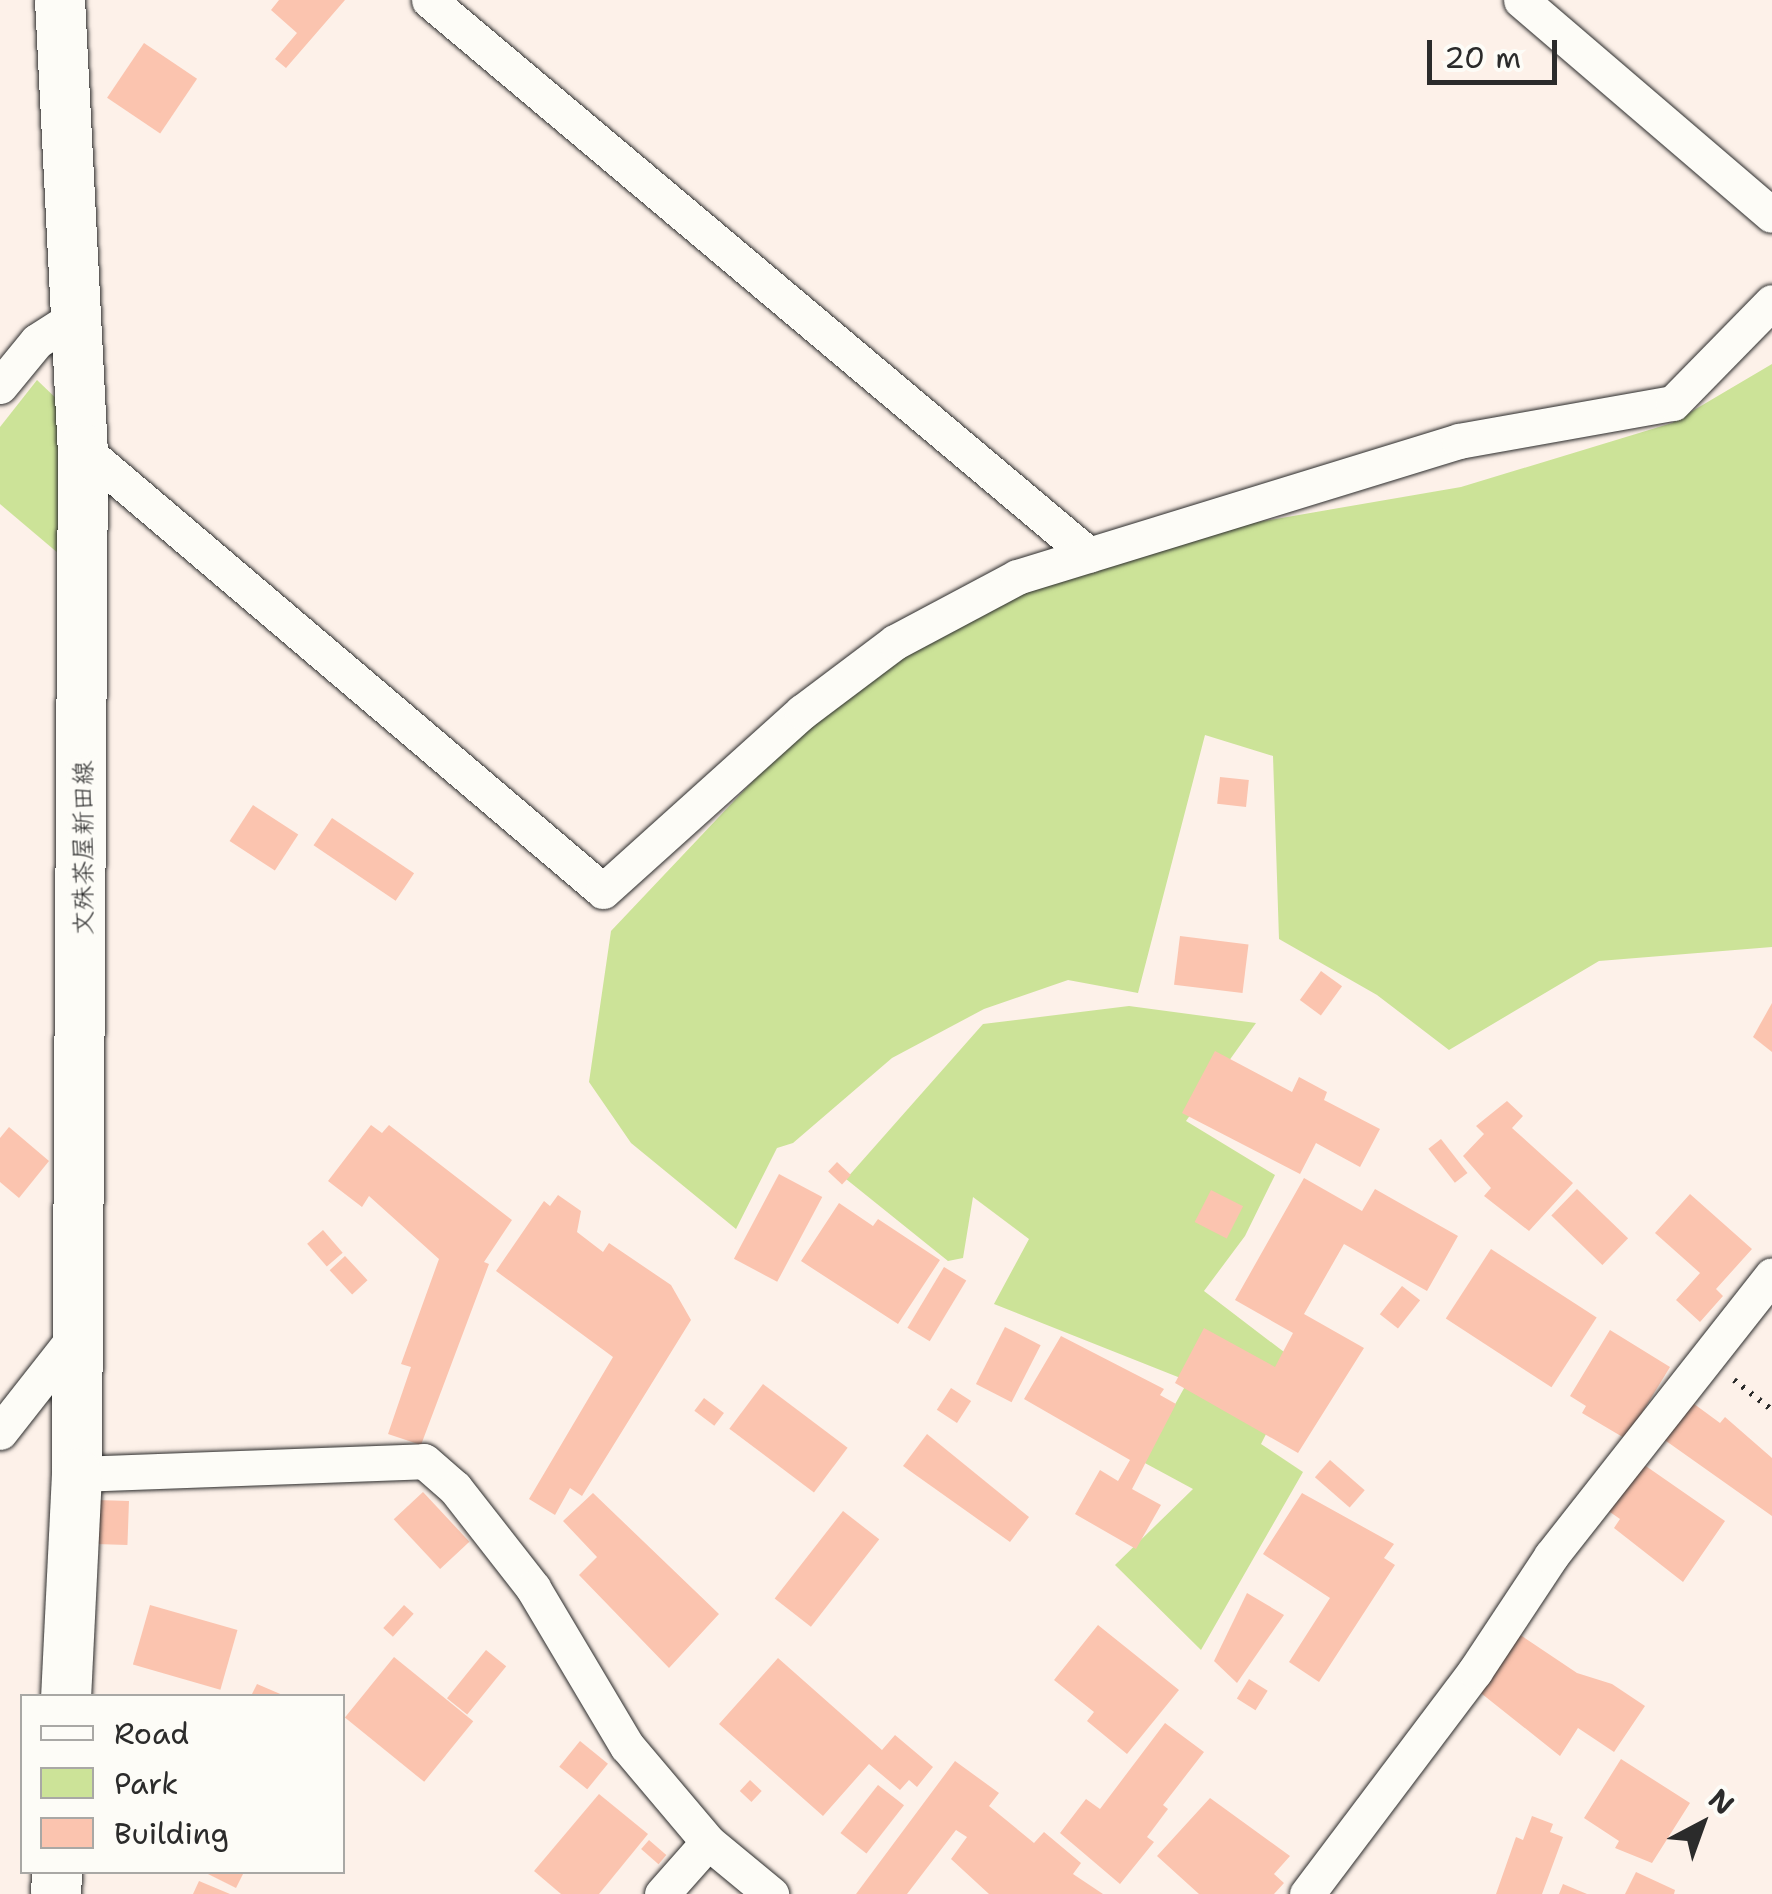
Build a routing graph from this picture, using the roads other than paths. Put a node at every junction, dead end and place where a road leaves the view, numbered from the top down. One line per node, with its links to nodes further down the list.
1 (60, 0): 6 (main road, 文殊茶屋新田線)
2 (428, 0): 9 (street)
3 (1521, 0): 4 (street)
4 (1772, 216)
5 (1772, 302): 9 (street)
6 (76, 316): 7 (street); 8 (main road, 文殊茶屋新田線)
7 (0, 386)
8 (83, 449): 9 (street); 11 (main road, 文殊茶屋新田線)
9 (1090, 554)
10 (1772, 1276): 16 (street)
11 (76, 1335): 12 (street); 13 (main road, 文殊茶屋新田線)
12 (0, 1432)
13 (77, 1474): 14 (main road, 文殊茶屋新田線); 15 (street)
14 (66, 1694)
15 (708, 1842): 17 (street); 18 (street)
16 (1318, 1891)
17 (662, 1894)
18 (771, 1894)

